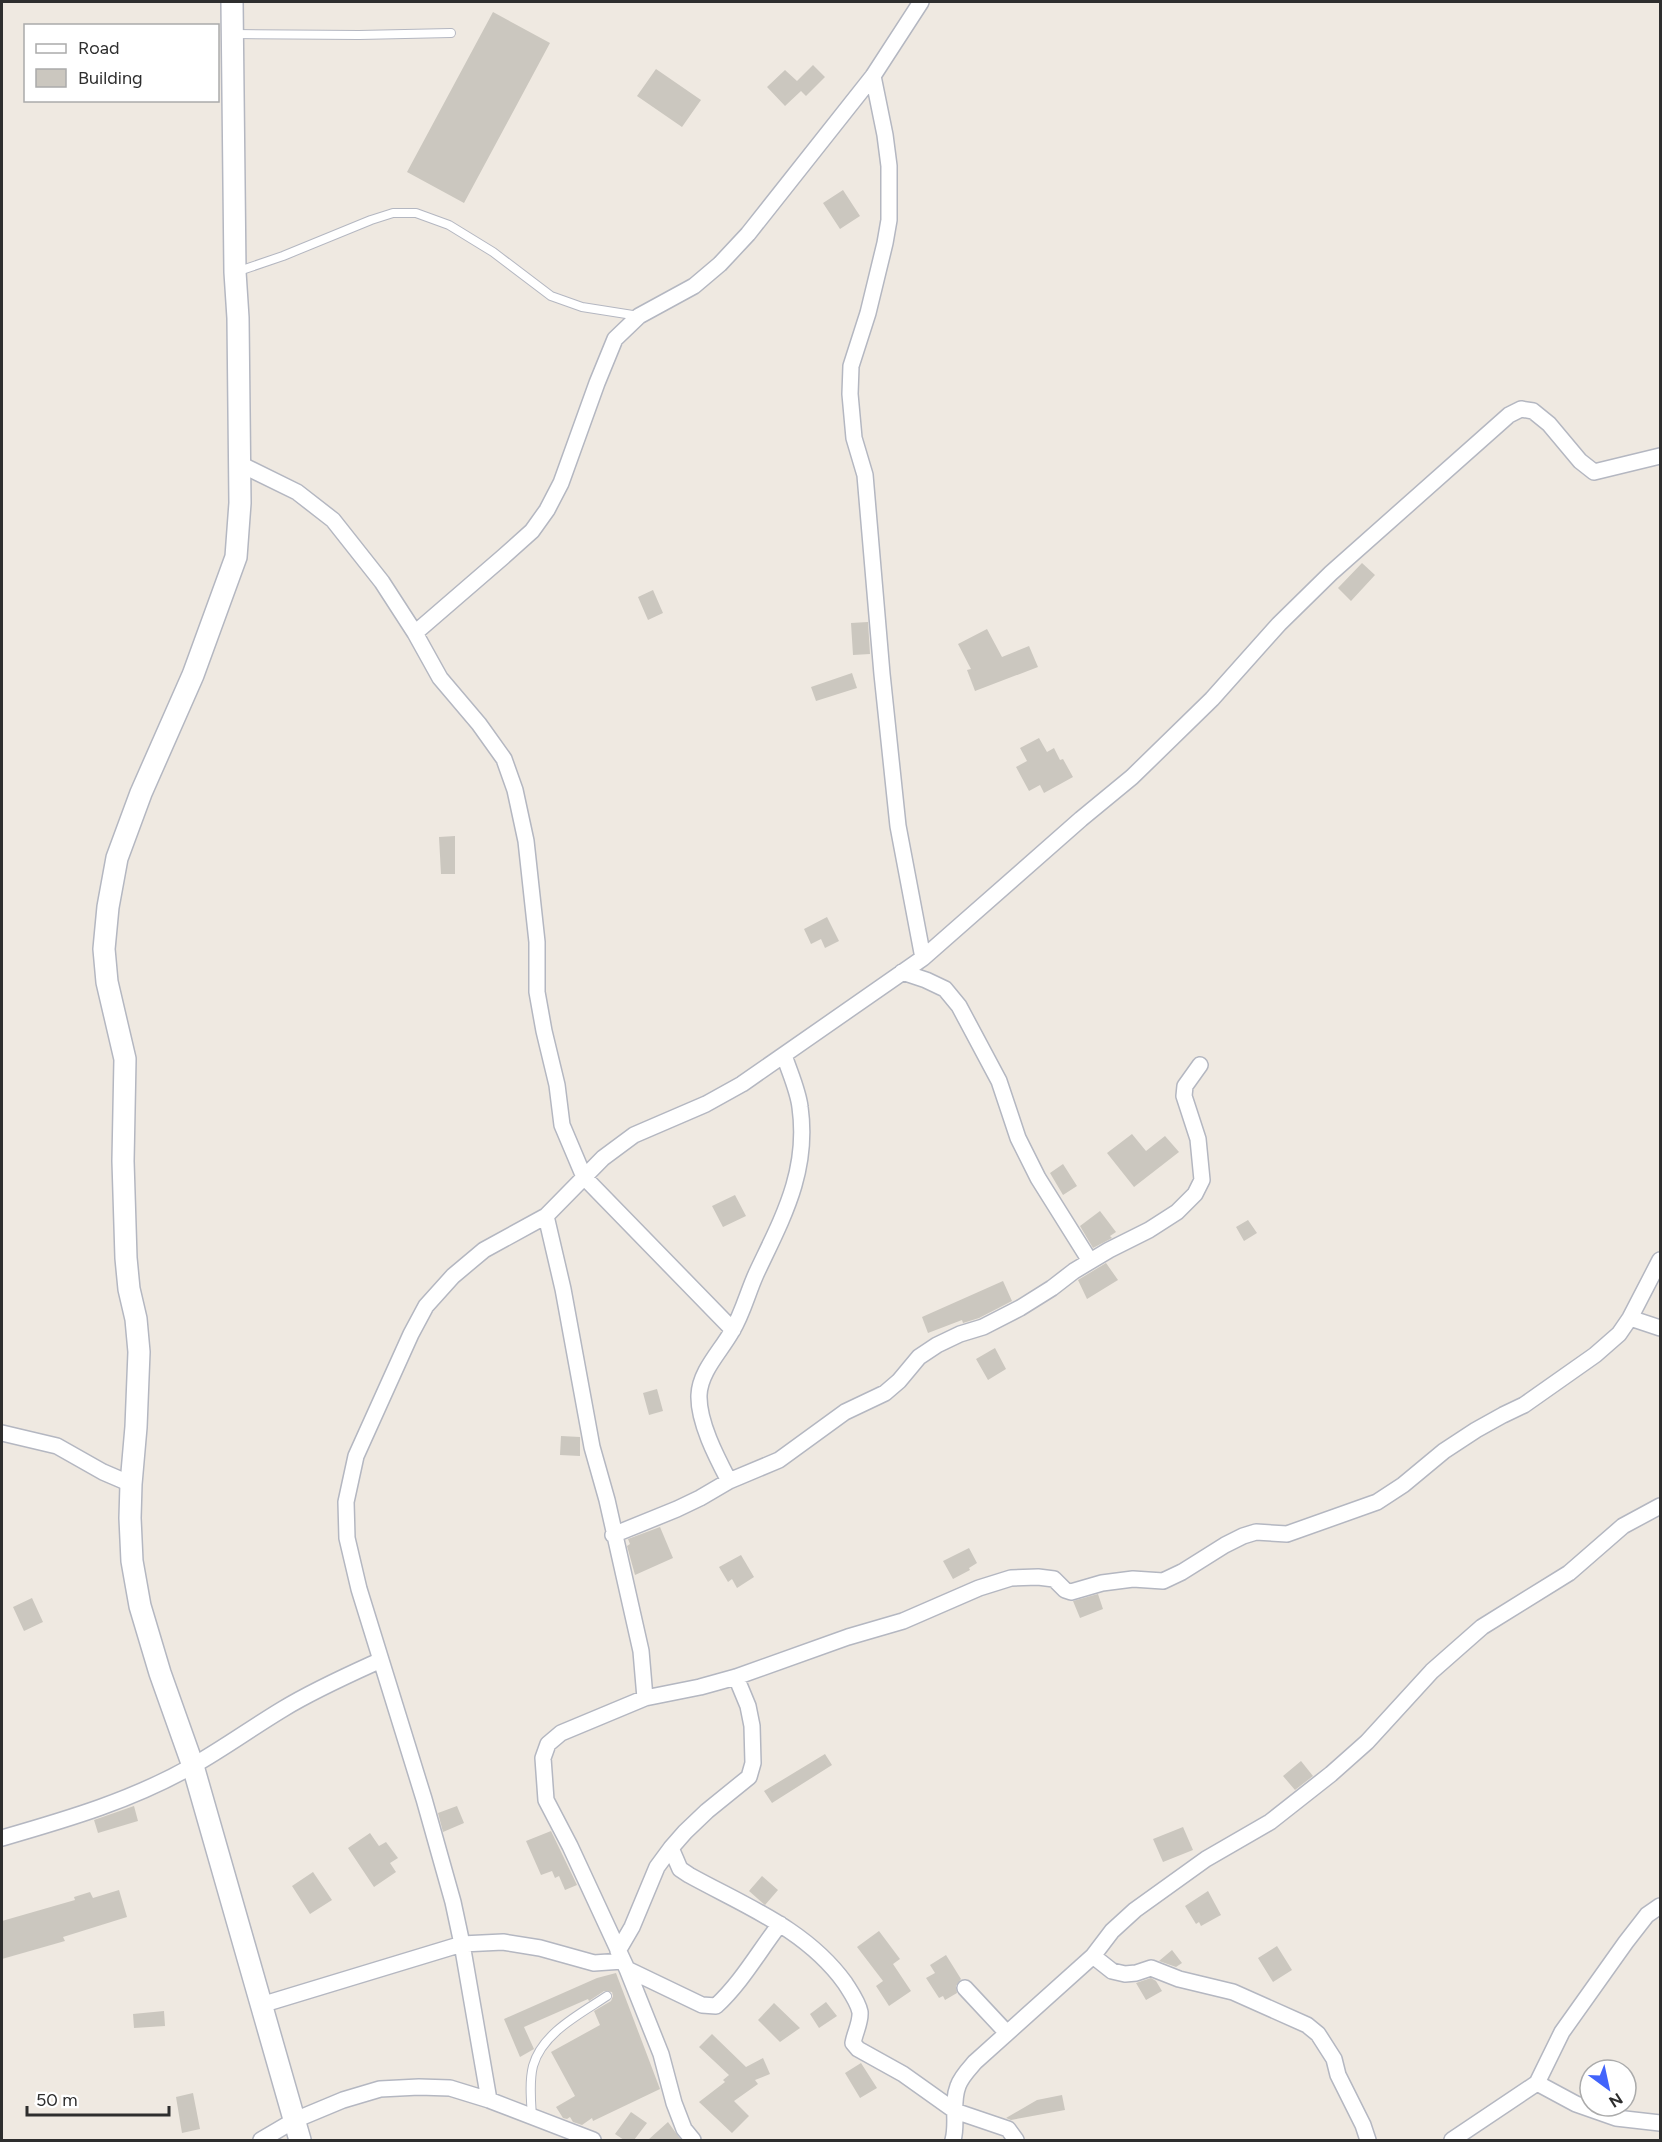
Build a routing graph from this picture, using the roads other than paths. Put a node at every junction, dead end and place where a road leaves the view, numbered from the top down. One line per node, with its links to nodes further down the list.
1 (232, 2): 4 (street)
2 (921, 2): 5 (street)
3 (451, 33): 4 (lane)
4 (232, 34): 6 (street)
5 (873, 76): 7 (street); 11 (street)
6 (235, 272): 7 (lane); 9 (street)
7 (639, 316): 10 (street)
8 (1660, 456): 11 (street)
9 (240, 464): 10 (street); 24 (street)
10 (415, 633): 15 (street)
11 (923, 957): 12 (street)
12 (902, 972): 13 (street); 18 (street)
13 (784, 1055): 15 (street); 21 (street)
14 (1200, 1065): 18 (street)
15 (584, 1177): 16 (street); 21 (street)
16 (546, 1216): 26 (street); 27 (street)
17 (1660, 1260): 19 (street)
18 (1090, 1261): 23 (street)
19 (1630, 1318): 20 (street); 28 (street)
20 (1660, 1328)
21 (733, 1330): 23 (street)
22 (2, 1433): 24 (street)
23 (729, 1481): 26 (street)
24 (131, 1484): 30 (street)
25 (1660, 1506): 36 (street)
26 (613, 1535): 29 (street)
27 (381, 1660): 30 (street); 35 (street)
28 (736, 1677): 29 (street); 32 (street)
29 (645, 1698): 37 (street)
30 (193, 1766): 31 (street); 40 (street)
31 (2, 1838)
32 (671, 1848): 34 (street); 37 (street)
33 (1660, 1906): 42 (street)
34 (780, 1924): 37 (street); 44 (street)
35 (462, 1944): 37 (street); 40 (street); 43 (street)
36 (1093, 1956): 41 (street); 54 (street)
37 (623, 1960): 51 (street)
38 (965, 1988): 41 (street)
39 (607, 1996): 45 (lane)
40 (261, 2005): 46 (street)
41 (1007, 2033): 44 (street)
42 (1537, 2083): 47 (street); 55 (street)
43 (489, 2100): 45 (street); 46 (street)
44 (955, 2111): 52 (street); 53 (street)
45 (532, 2117): 50 (street)
46 (295, 2120): 48 (street); 49 (street)
47 (1660, 2123)
48 (261, 2140)
49 (300, 2140)
50 (593, 2140)
51 (693, 2140)
52 (952, 2140)
53 (1016, 2140)
54 (1368, 2140)
55 (1452, 2140)

